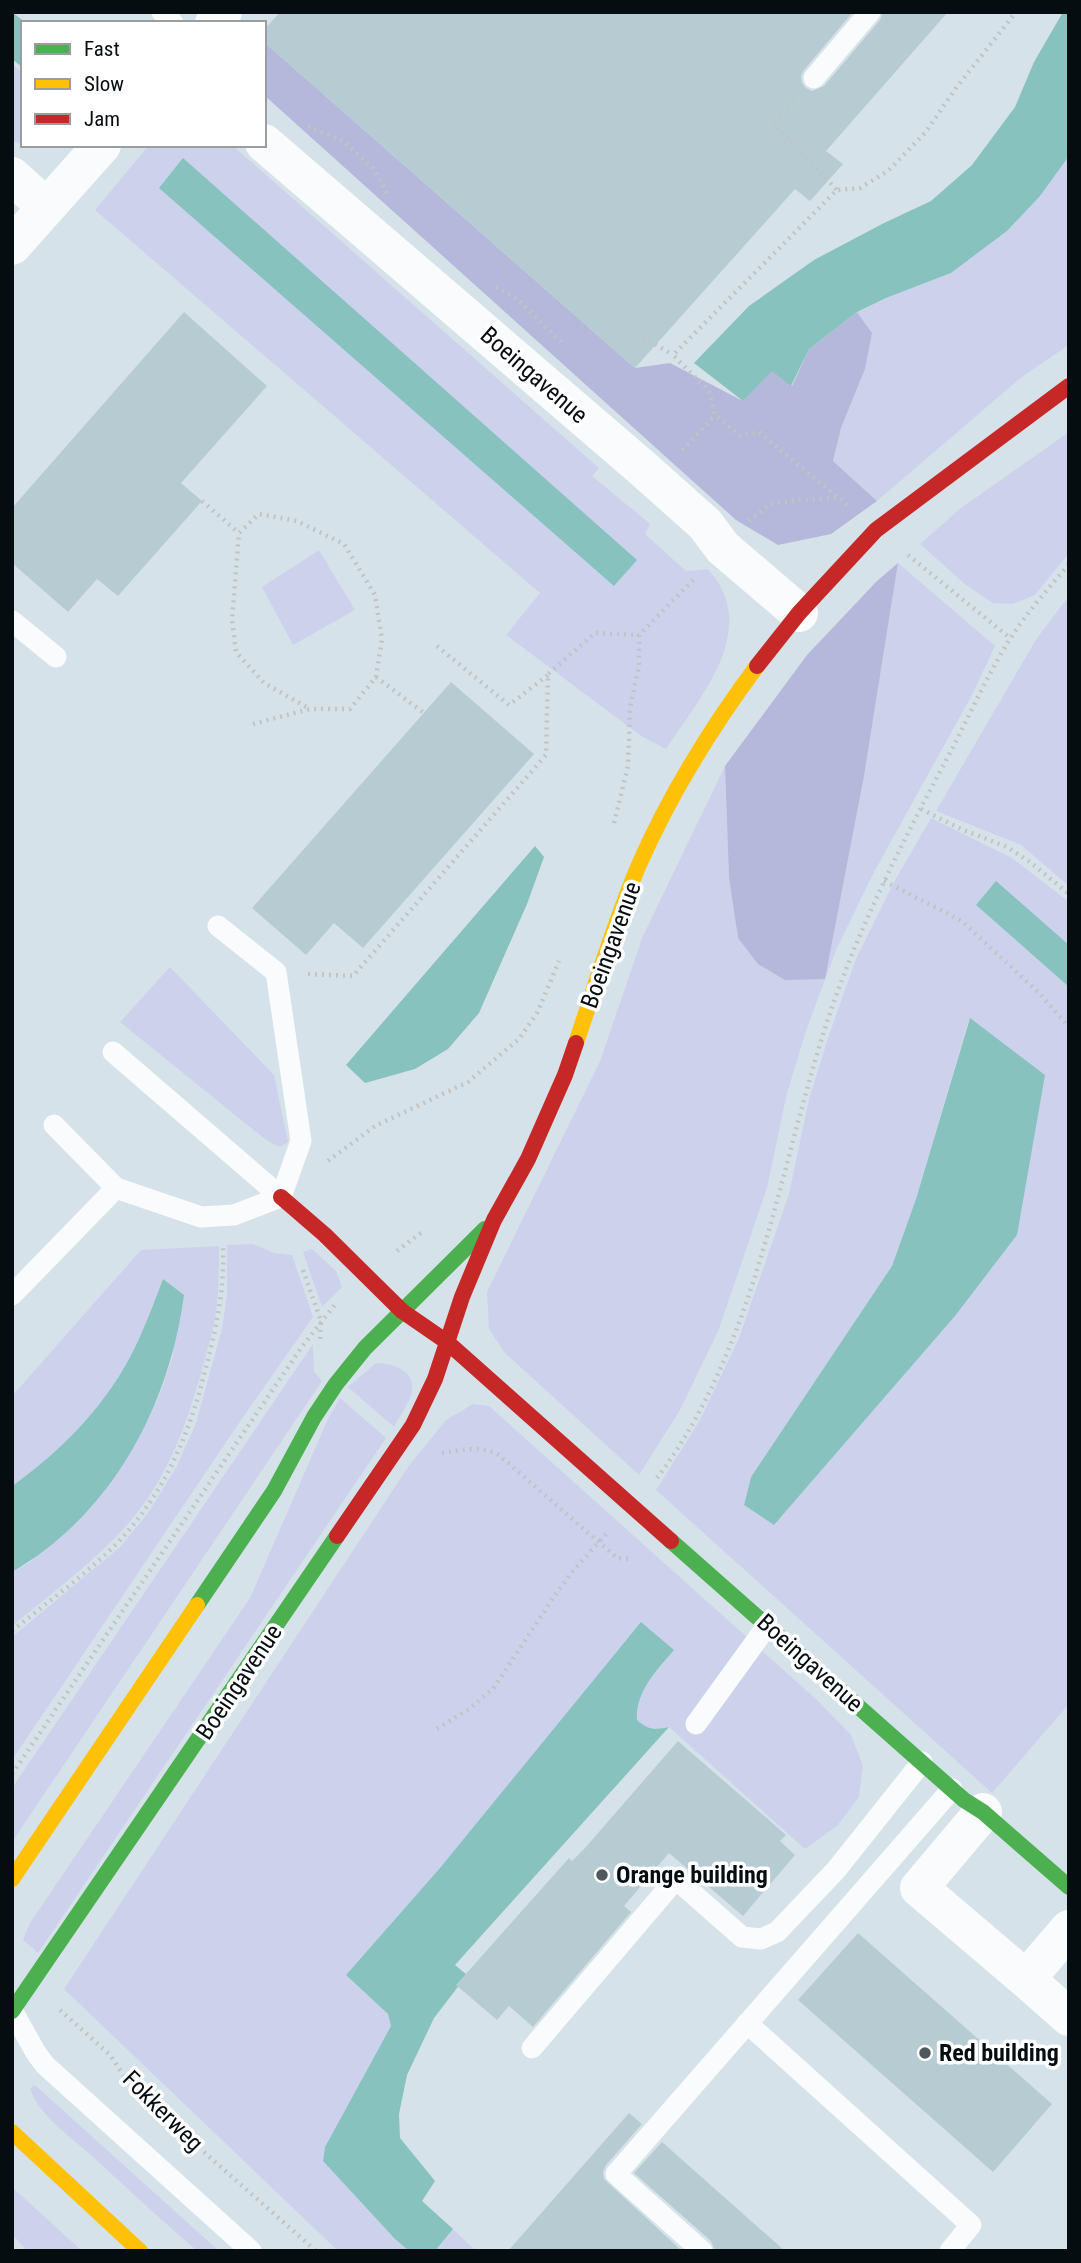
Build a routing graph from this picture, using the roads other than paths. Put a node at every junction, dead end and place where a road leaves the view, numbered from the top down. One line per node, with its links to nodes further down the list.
1 (870, 12): 2 (lane)
2 (814, 78)
3 (266, 145): 9 (street, Boeingavenue)
4 (100, 147): 6 (street)
5 (12, 176): 6 (street)
6 (46, 207): 7 (street)
7 (12, 246)
8 (1069, 386): 9 (street, Boeingavenue)
9 (799, 613): 17 (street, Boeingavenue)
10 (12, 621): 11 (lane)
11 (56, 657)
12 (218, 926): 16 (lane)
13 (113, 1052): 16 (lane, Boeingavenue)
14 (54, 1125): 15 (lane)
15 (116, 1188): 16 (lane); 18 (lane)
16 (281, 1197): 19 (street, Boeingavenue)
17 (494, 1220): 19 (street, Boeingavenue); 20 (street, Boeingavenue)
18 (12, 1295)
19 (402, 1311): 20 (street, Boeingavenue); 26 (street, Boeingavenue)
20 (447, 1342): 21 (street, Boeingavenue); 30 (street, Boeingavenue)
21 (767, 1626): 22 (lane); 23 (street, Boeingavenue)
22 (696, 1724)
23 (922, 1762): 24 (street, Boeingavenue); 33 (lane)
24 (952, 1789): 25 (street, Boeingavenue); 32 (lane)
25 (983, 1812): 27 (street, Boeingavenue); 29 (street)
26 (12, 1879)
27 (1069, 1886)
28 (1069, 1929): 29 (street)
29 (1026, 1979): 31 (street)
30 (12, 2011): 36 (lane, Fokkerweg)
31 (1069, 2017)
32 (747, 2023): 37 (lane); 38 (lane)
33 (532, 2048)
34 (12, 2132): 35 (street)
35 (140, 2251)
36 (251, 2251)
37 (702, 2251)
38 (950, 2251)

